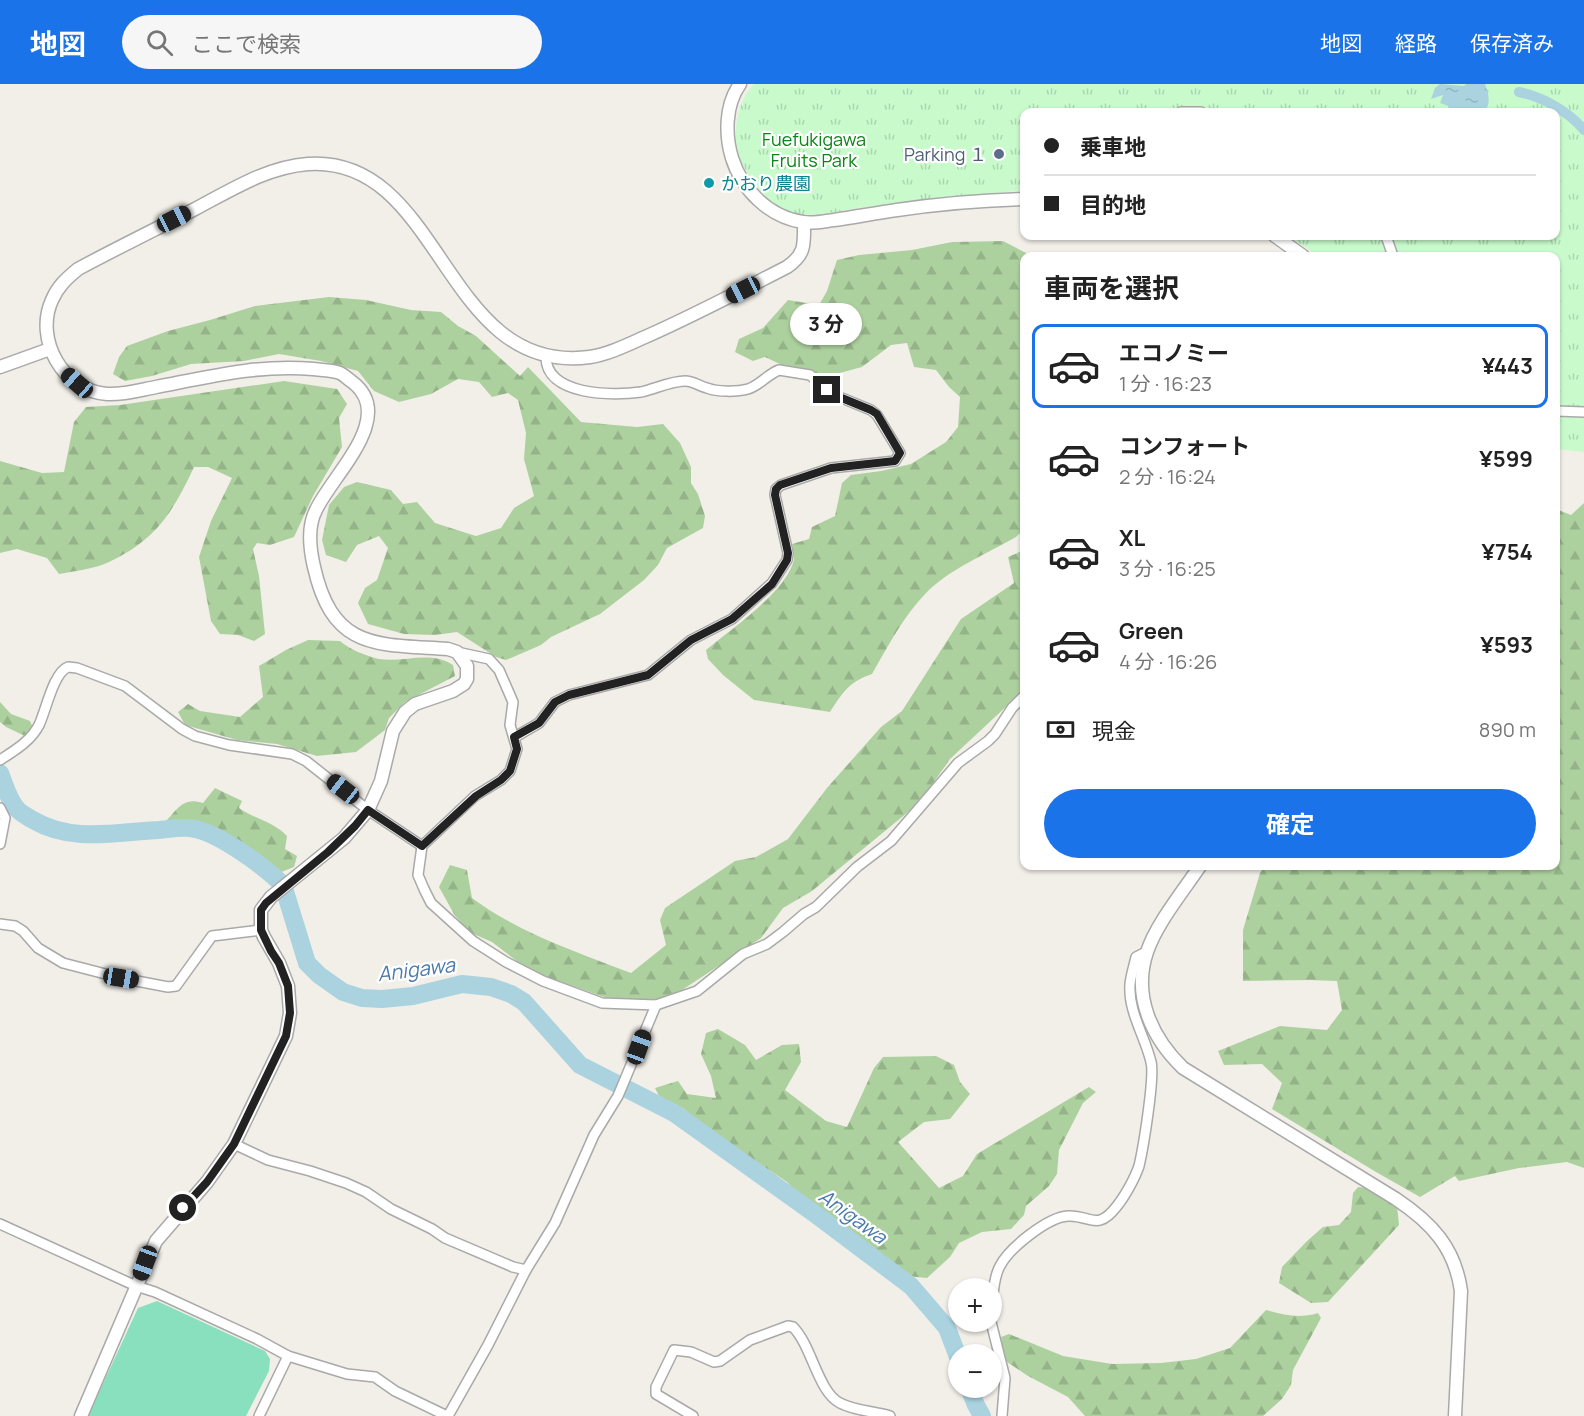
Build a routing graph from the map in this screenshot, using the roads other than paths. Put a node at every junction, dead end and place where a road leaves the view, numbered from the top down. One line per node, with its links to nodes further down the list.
1 (740, 84): 3 (street)
2 (1020, 199): 3 (street)
3 (804, 223): 7 (street)
4 (1281, 240): 5 (street)
5 (1298, 252)
6 (50, 349): 7 (street); 8 (street); 11 (street)
7 (546, 356): 13 (street)
8 (0, 367)
9 (1560, 411): 10 (street)
10 (1584, 412)
11 (457, 652): 13 (street); 16 (street)
12 (1020, 700): 23 (street)
13 (514, 737): 18 (street)
14 (4, 758): 16 (street)
15 (0, 808): 17 (street)
16 (368, 810): 18 (street); 21 (street)
17 (0, 844)
18 (422, 846): 23 (street)
19 (1197, 870): 22 (street)
20 (0, 924): 21 (street)
21 (261, 930): 24 (street)
22 (1146, 952): 27 (street); 37 (street)
23 (656, 1005): 26 (street)
24 (234, 1144): 26 (street); 28 (street)
25 (0, 1224): 28 (street)
26 (526, 1270): 33 (street)
27 (997, 1278)
28 (136, 1286): 30 (street); 31 (street)
29 (994, 1332): 36 (street)
30 (288, 1356): 32 (street); 33 (street)
31 (81, 1416)
32 (259, 1416)
33 (448, 1416)
34 (693, 1416): 35 (street)
35 (890, 1416)
36 (1002, 1416)
37 (1455, 1416)

